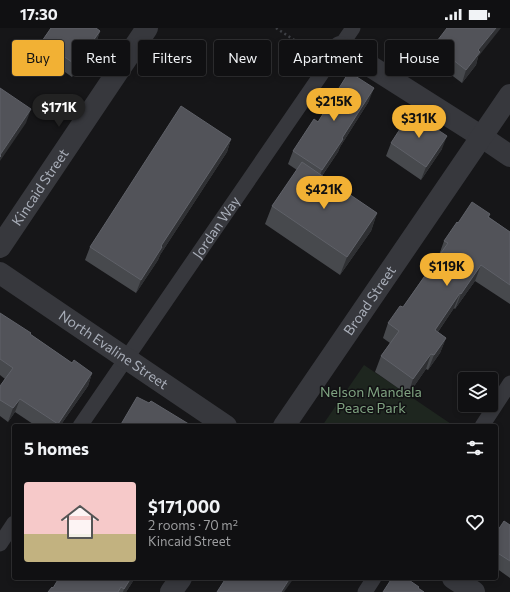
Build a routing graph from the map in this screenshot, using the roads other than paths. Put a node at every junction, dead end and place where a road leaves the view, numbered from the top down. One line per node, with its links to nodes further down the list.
1 (147, 28): 9 (street, Kincaid Street)
2 (353, 28): 3 (lane, Jordan Way)
3 (345, 40)
4 (377, 70): 7 (street)
5 (320, 76): 11 (lane, Jordan Way)
6 (510, 95): 7 (street, Broad Street)
7 (482, 137): 8 (street); 15 (street, Broad Street)
8 (510, 156)
9 (0, 247)
10 (0, 273): 11 (street, North Evaline Street)
11 (126, 359): 13 (lane, Jordan Way); 14 (street, North Evaline Street)
12 (510, 384): 16 (lane)
13 (81, 424)
14 (223, 424)
15 (285, 424)
16 (483, 424)
17 (12, 526): 18 (lane)
18 (0, 544)
19 (180, 580): 22 (street)
20 (373, 580): 23 (lane)
21 (456, 580): 24 (street)
22 (171, 592)
23 (365, 592)
24 (474, 592)

